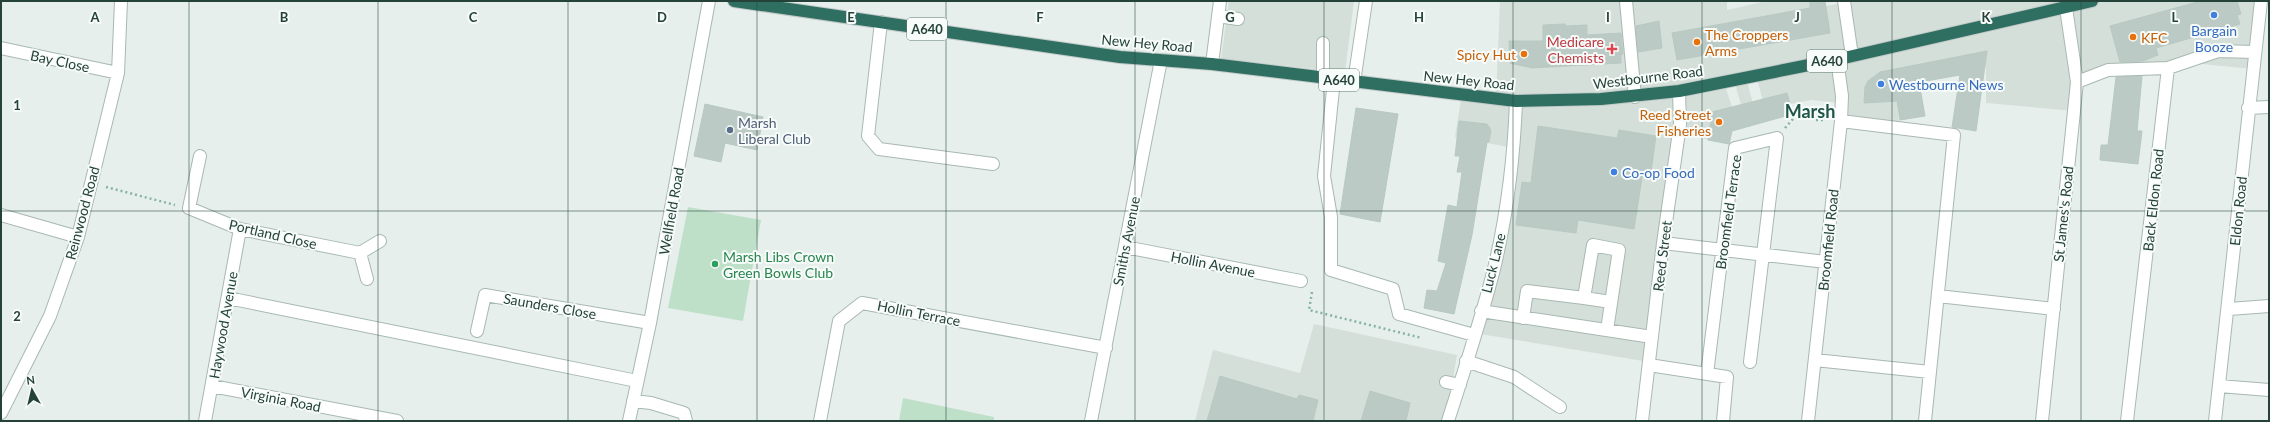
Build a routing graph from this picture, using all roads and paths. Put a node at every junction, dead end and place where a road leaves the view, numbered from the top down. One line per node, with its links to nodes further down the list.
1 (121, 1): 22 (street, Reinwood Road)
2 (709, 1): 58 (street, Wellfield Road)
3 (734, 1): 13 (highway, New Hey Road / A640)
4 (1220, 1): 11 (street)
5 (1366, 1): 24 (street)
6 (1626, 1): 27 (street)
7 (1844, 1): 17 (street)
8 (2092, 1): 10 (highway, Westbourne Road / A640)
9 (2261, 1): 16 (street, Eldon Road)
10 (2066, 8): 17 (highway, Westbourne Road / A640); 25 (street, St James's Road)
11 (1218, 16): 12 (street); 20 (street)
12 (1238, 19)
13 (881, 22): 19 (highway, New Hey Road / A640); 34 (street)
14 (1324, 43): 23 (street)
15 (1, 48): 22 (street, Bay Close)
16 (2254, 52): 21 (street); 31 (street, Eldon Road)
17 (1852, 56): 18 (highway, Westbourne Road / A640)
18 (1837, 59): 26 (highway, Westbourne Road / A640); 32 (street, Broomfield Road)
19 (1161, 60): 20 (highway, New Hey Road / A640); 42 (street, Smiths Avenue)
20 (1212, 64): 23 (highway, New Hey Road / A640)
21 (2168, 68): 25 (street); 92 (street, Back Eldon Road)
22 (118, 73): 35 (street, Reinwood Road)
23 (1328, 79): 24 (highway, New Hey Road / A640); 61 (street)
24 (1354, 82): 28 (highway, New Hey Road / A640)
25 (2077, 82): 54 (street, St James's Road)
26 (1678, 91): 27 (highway, Westbourne Road / A640); 41 (street, Reed Street)
27 (1635, 96): 29 (highway, Westbourne Road / A640)
28 (1516, 101): 29 (highway, New Hey Road / A640); 56 (street, Luck Lane)
29 (1559, 101)
30 (2269, 107): 31 (street)
31 (2248, 108): 55 (street, Eldon Road)
32 (1841, 121): 46 (street, Broomfield Road); 49 (street)
33 (200, 156): 36 (street)
34 (993, 164)
35 (91, 184): 36 (path); 39 (street, Reinwood Road)
36 (189, 208): 38 (street, Portland Close)
37 (1, 215): 39 (street)
38 (240, 229): 44 (street, Portland Close); 50 (street, Haywood Avenue)
39 (78, 237): 79 (street, Reinwood Road)
40 (380, 241): 44 (street)
41 (1663, 243): 43 (street); 62 (street, Reed Street)
42 (1125, 247): 48 (street, Hollin Avenue); 64 (street, Smiths Avenue)
43 (1723, 250): 45 (street); 45 (street, Broomfield Terrace); 70 (street, Broomfield Terrace)
44 (360, 253): 47 (street)
45 (1763, 254): 46 (street); 67 (street, Broomfield Terrace)
46 (1826, 262): 65 (street, Broomfield Road)
47 (367, 279)
48 (1301, 281): 63 (path)
49 (1938, 296): 54 (street); 69 (street)
50 (228, 298): 71 (street); 74 (street, Haywood Avenue)
51 (1584, 298): 52 (street); 52 (street); 57 (street)
52 (1611, 302): 59 (street)
53 (2269, 306): 55 (street)
54 (2054, 309): 91 (street, St James's Road)
55 (2229, 309): 75 (street, Eldon Road)
56 (1481, 311): 57 (street); 61 (street, Luck Lane)
57 (1523, 318): 59 (street)
58 (650, 323): 60 (street, Saunders Close); 71 (street, Wellfield Road)
59 (1607, 330): 62 (street)
60 (477, 331)
61 (1474, 335): 66 (street, Luck Lane)
62 (1652, 336): 68 (street, Reed Street)
63 (1424, 339)
64 (1106, 348): 84 (street, Hollin Terrace); 85 (street, Smiths Avenue)
65 (1815, 360): 69 (street); 89 (street, Broomfield Road)
66 (1466, 361): 73 (street, Luck Lane); 78 (street)
67 (1750, 362)
68 (1649, 365): 70 (street); 87 (street, Reed Street)
69 (1930, 372): 90 (street)
70 (1707, 374): 88 (street)
71 (637, 381): 77 (street, Wellfield Road)
72 (1446, 382): 73 (street)
73 (1460, 385): 86 (street, Luck Lane)
74 (212, 386): 80 (street, Haywood Avenue); 81 (street, Virginia Road)
75 (2219, 386): 76 (street); 93 (street, Eldon Road)
76 (2269, 390)
77 (633, 401): 82 (street, Wellfield Road); 83 (street)
78 (1560, 407)
79 (1, 413)
80 (205, 421)
81 (397, 421)
82 (628, 421)
83 (686, 421)
84 (820, 421)
85 (1091, 421)
86 (1448, 421)
87 (1642, 421)
88 (1722, 421)
89 (1808, 421)
90 (1925, 421)
91 (2042, 421)
92 (2127, 421)
93 (2215, 421)

